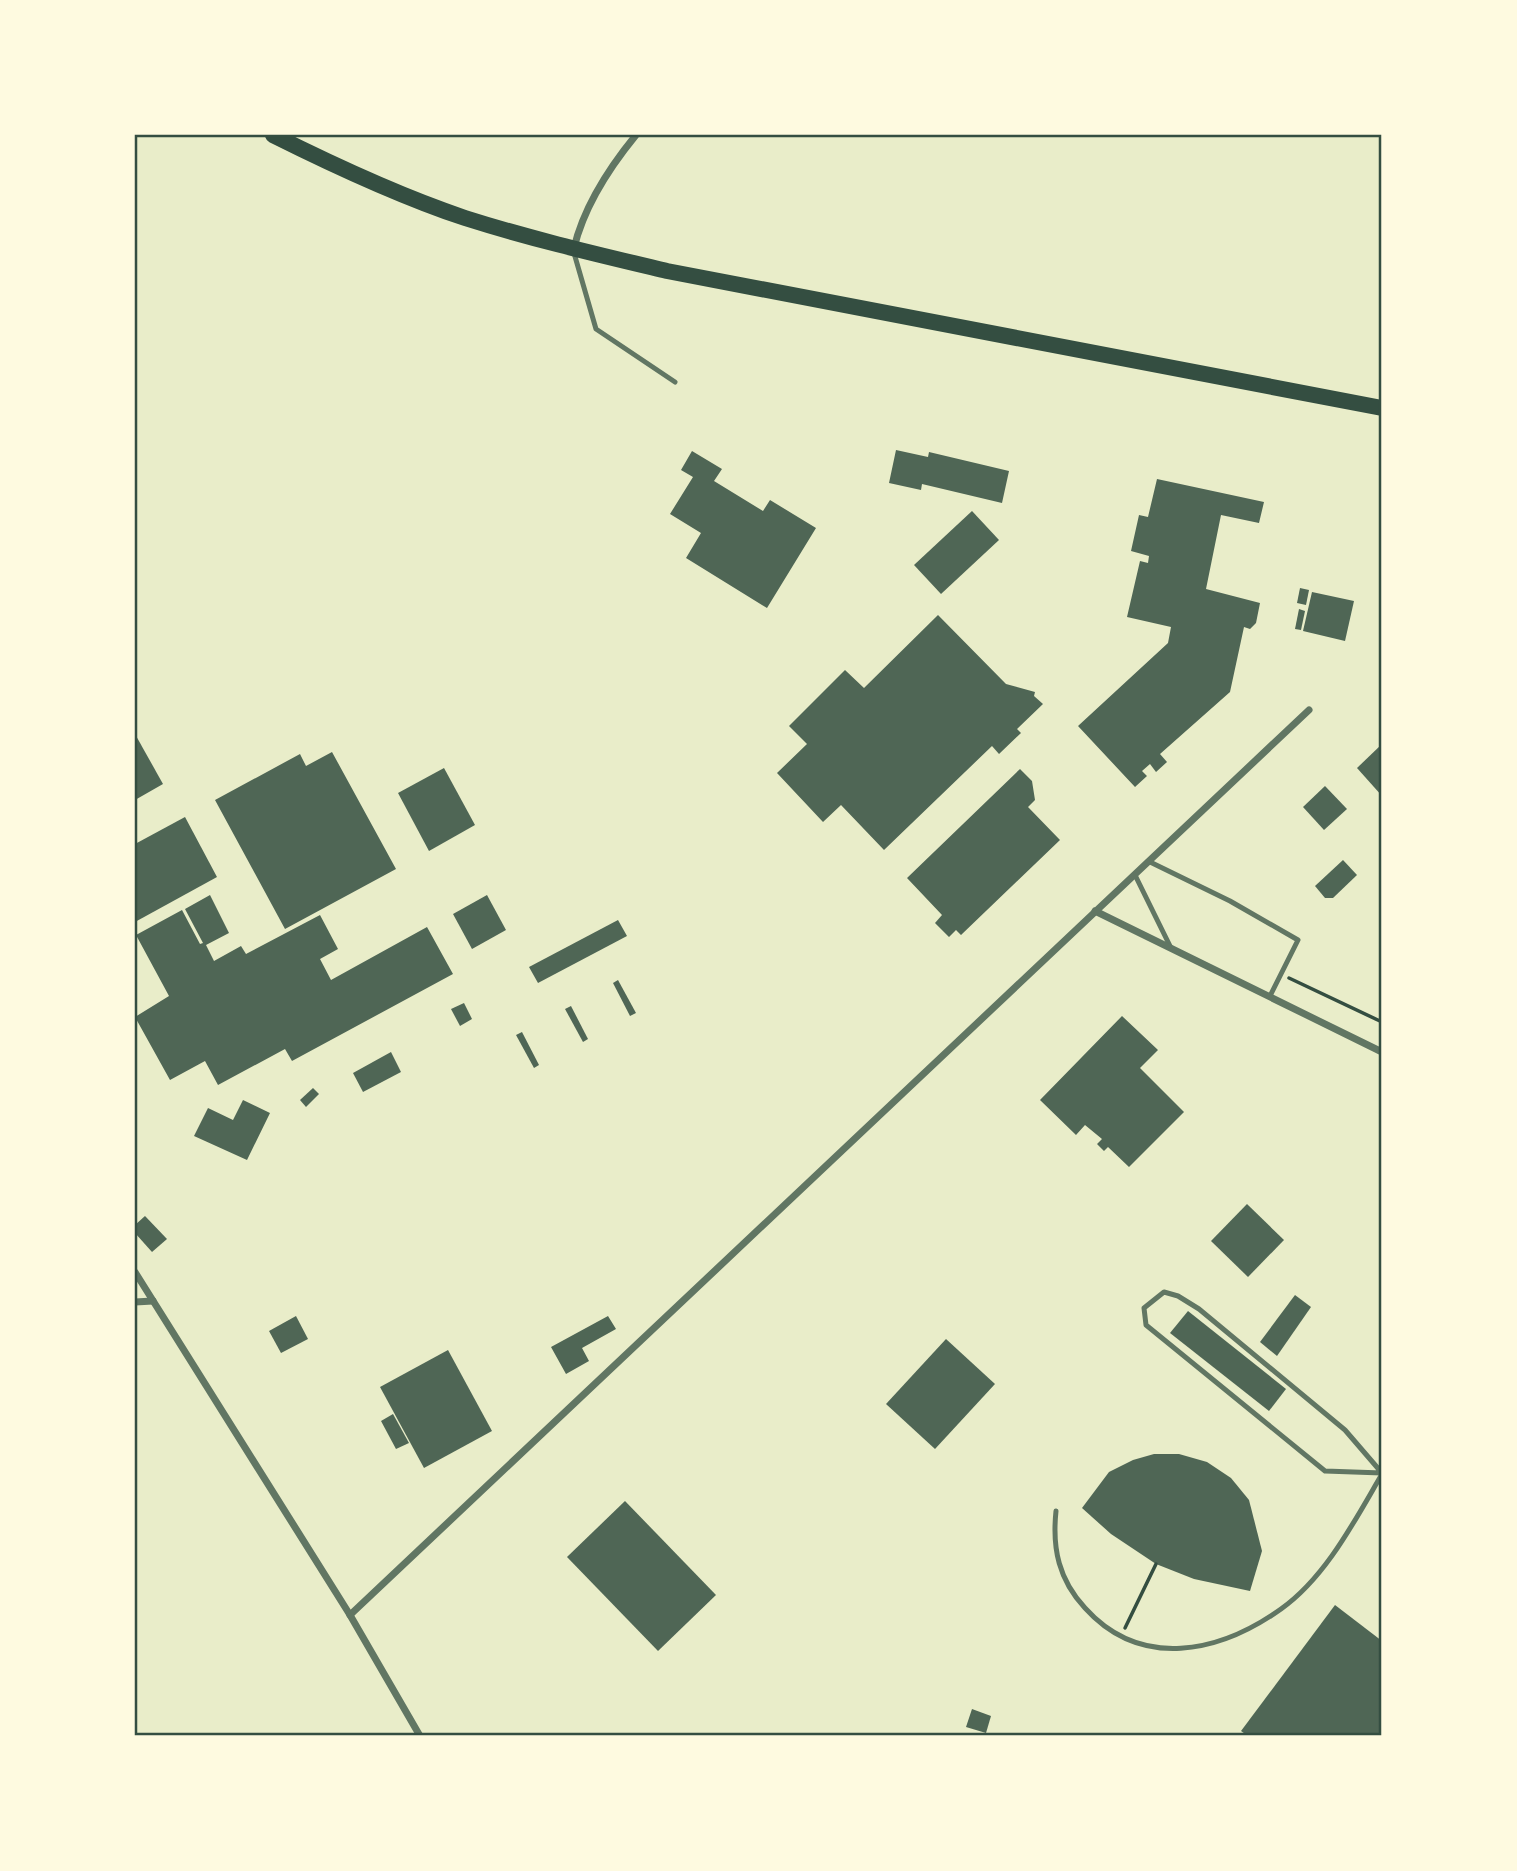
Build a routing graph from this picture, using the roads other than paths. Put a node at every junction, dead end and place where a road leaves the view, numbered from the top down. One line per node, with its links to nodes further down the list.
1 (273, 135): 3 (main road)
2 (636, 135): 3 (street)
3 (574, 249): 4 (lane); 5 (main road)
4 (675, 382)
5 (1382, 408)
6 (1309, 710): 7 (street)
7 (1148, 861): 8 (street); 11 (lane)
8 (1135, 875): 9 (street); 10 (lane)
9 (1095, 911): 10 (street); 18 (street)
10 (1170, 946): 11 (street)
11 (1270, 996): 12 (street)
12 (1382, 1052)
13 (135, 1272): 14 (street)
14 (153, 1301): 15 (street); 18 (street)
15 (135, 1302)
16 (1382, 1473): 16 (lane); 17 (lane)
17 (1055, 1511)
18 (350, 1615): 19 (street)
19 (420, 1736)

